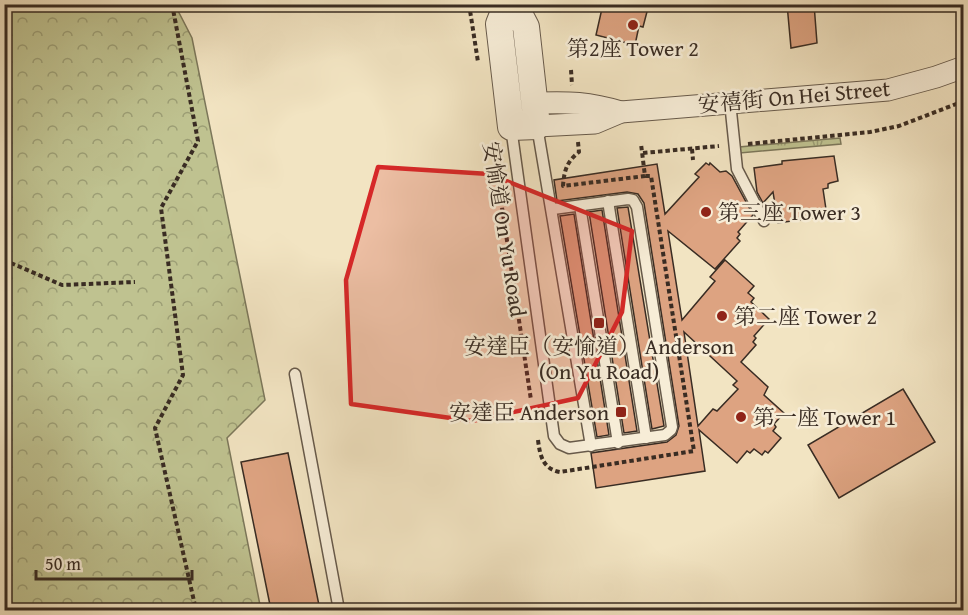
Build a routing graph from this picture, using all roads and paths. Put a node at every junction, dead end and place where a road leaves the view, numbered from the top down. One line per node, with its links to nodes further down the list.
1 (172, 4): 33 (path)
2 (469, 4): 6 (path)
3 (507, 4): 11 (street)
4 (514, 4): 12 (street)
5 (963, 67): 10 (street, 安禧街 On Hei Street)
6 (479, 69)
7 (571, 70): 8 (path)
8 (573, 87)
9 (963, 101): 14 (path, 安禧街 On Hei Street)
10 (730, 102): 12 (street, 安禧街 On Hei Street); 23 (lane)
11 (504, 123): 12 (street); 27 (path, 安愉道 On Yu Road); 31 (lane)
12 (538, 124): 22 (lane)
13 (641, 144): 18 (path)
14 (743, 144)
15 (726, 146): 16 (path, 安禧街 On Hei Street)
16 (692, 149): 18 (path, 安禧街 On Hei Street); 19 (path)
17 (579, 152): 18 (path)
18 (643, 153)
19 (693, 160)
20 (608, 201): 21 (lane); 29 (lane); 29 (lane)
21 (580, 206): 22 (lane); 30 (lane)
22 (553, 209): 31 (lane)
23 (764, 221)
24 (4, 260): 25 (path)
25 (135, 282)
26 (295, 375): 34 (lane)
27 (532, 403)
28 (537, 436): 32 (path)
29 (646, 438): 30 (lane)
30 (618, 443): 31 (lane)
31 (591, 446)
32 (540, 454)
33 (196, 610)
34 (339, 610)

